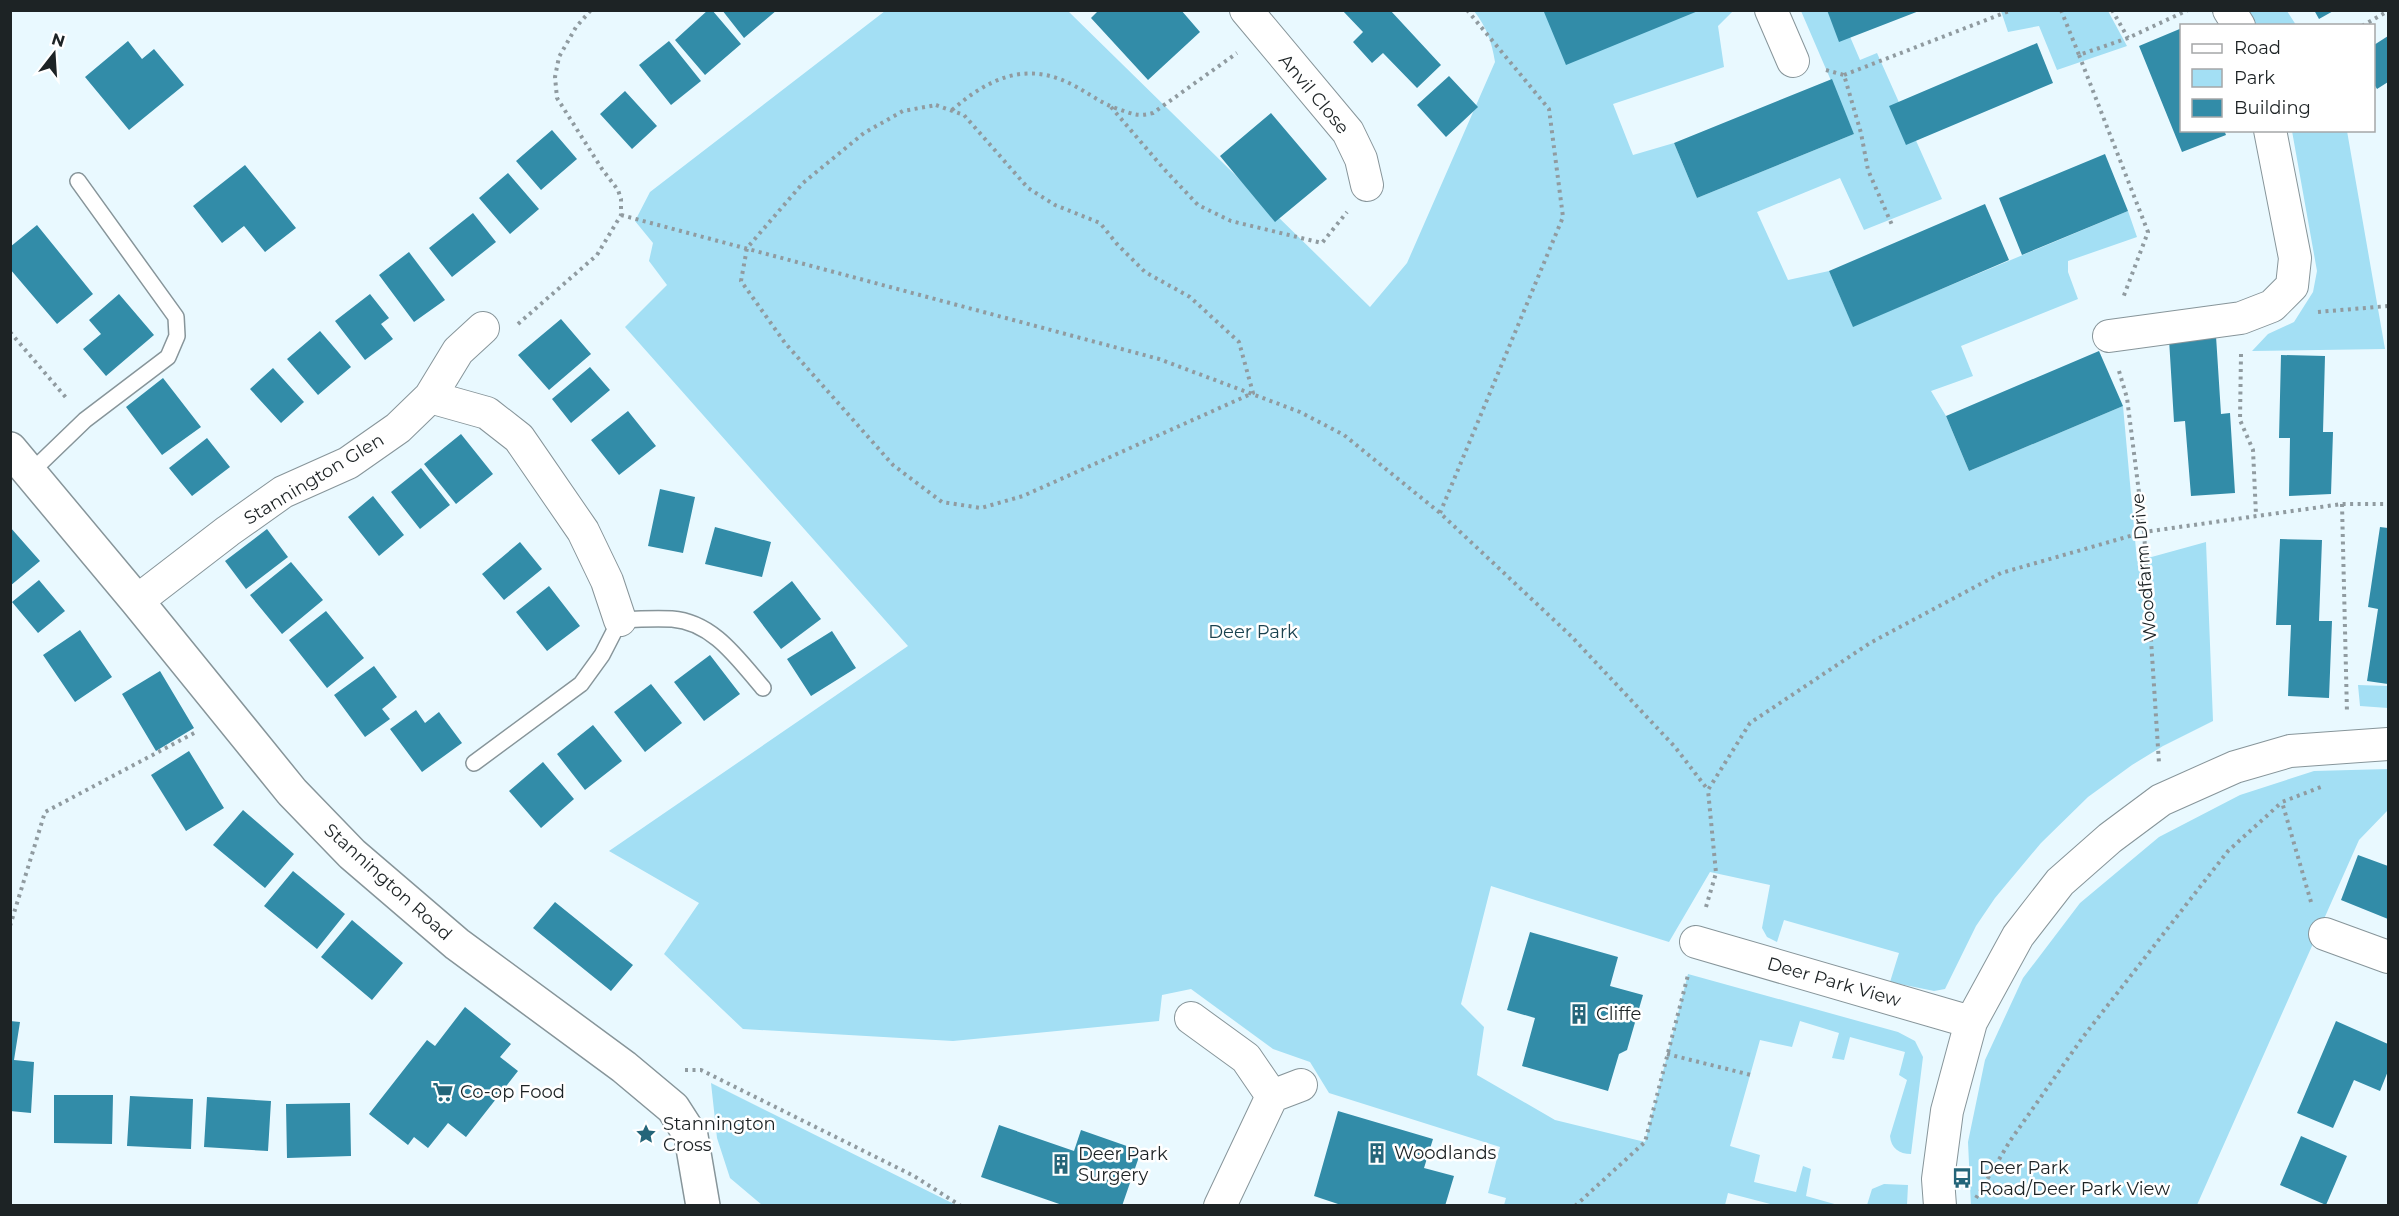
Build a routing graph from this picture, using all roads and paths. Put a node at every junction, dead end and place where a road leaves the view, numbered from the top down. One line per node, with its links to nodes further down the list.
1 (591, 10): 22 (path)
2 (1467, 10): 37 (path)
3 (1772, 10): 15 (street)
4 (2012, 10): 16 (path)
5 (2061, 10): 14 (path)
6 (2112, 10): 13 (path)
7 (2188, 10): 13 (path)
8 (2229, 10): 11 (street)
9 (2388, 11): 12 (path)
10 (1255, 22): 17 (path); 21 (street, Anvil Close)
11 (2238, 24)
12 (2365, 24)
13 (2128, 38): 14 (path)
14 (2079, 55): 30 (path)
15 (1793, 61): 16 (path)
16 (1844, 75): 23 (path)
17 (1110, 107): 18 (path); 21 (path)
18 (951, 111): 24 (path); 31 (path)
19 (2270, 132): 25 (street)
20 (78, 182): 33 (lane)
21 (1367, 185)
22 (621, 214): 24 (path); 28 (path)
23 (1892, 225)
24 (747, 249): 31 (path); 31 (path)
25 (2281, 298): 26 (path); 27 (street)
26 (2388, 306)
27 (2241, 318): 30 (street); 38 (path)
28 (483, 328): 32 (street, Stannington Glen)
29 (10, 332): 33 (path)
30 (2109, 336): 39 (path, Woodfarm Drive)
31 (1253, 393): 37 (path)
32 (430, 398): 40 (street, Stannington Glen); 41 (street)
33 (85, 420): 34 (lane)
34 (20, 461): 40 (main road, Stannington Road)
35 (2342, 504): 36 (path); 38 (path); 45 (path)
36 (2388, 504)
37 (1440, 513): 48 (path)
38 (2256, 515): 39 (path)
39 (2144, 532): 48 (path); 49 (path, Woodfarm Drive)
40 (137, 601): 43 (main road, Stannington Road)
41 (620, 620): 42 (lane); 46 (lane)
42 (764, 688)
43 (229, 714): 51 (path); 62 (main road, Stannington Road)
44 (2388, 744): 45 (street)
45 (2347, 746): 49 (street)
46 (474, 763)
47 (2331, 783): 50 (path)
48 (1708, 790): 53 (path)
49 (2161, 800): 56 (street)
50 (2282, 802): 52 (path); 67 (path)
51 (10, 926)
52 (2325, 934): 54 (street)
53 (1696, 942): 56 (street, Deer Park View); 57 (path)
54 (2388, 957)
55 (1191, 1018): 61 (street)
56 (1971, 1022): 66 (street)
57 (1668, 1054): 59 (path); 65 (path)
58 (679, 1069): 63 (path)
59 (1751, 1075)
60 (1301, 1085): 61 (street)
61 (1272, 1096): 64 (street)
62 (703, 1206)
63 (961, 1206)
64 (1220, 1206)
65 (1575, 1206)
66 (1940, 1206)
67 (1971, 1206)

